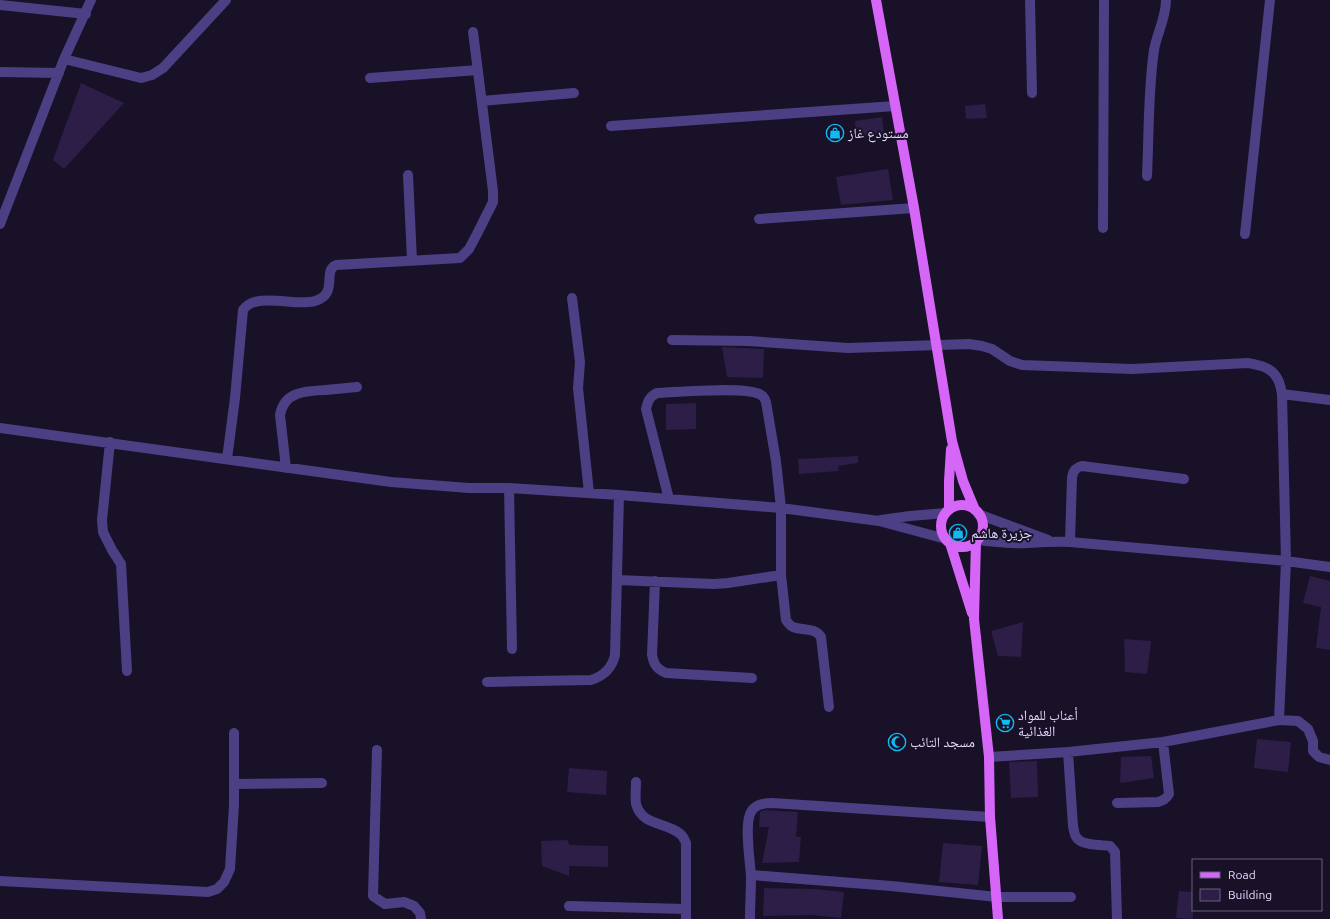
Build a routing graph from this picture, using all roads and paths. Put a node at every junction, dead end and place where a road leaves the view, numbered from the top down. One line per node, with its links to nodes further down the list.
1 (91, 0): 9 (street)
2 (226, 0): 11 (street)
3 (876, 0): 19 (main road)
4 (1030, 0): 17 (street)
5 (1104, 0): 26 (street)
6 (1166, 0): 22 (street)
7 (1270, 0): 27 (street)
8 (0, 5): 9 (street)
9 (86, 14): 11 (street)
10 (473, 32): 12 (street)
11 (64, 59): 14 (street)
12 (478, 70): 15 (street); 18 (street)
13 (0, 72): 14 (street)
14 (59, 73): 25 (street)
15 (370, 78)
16 (574, 93): 18 (street)
17 (1032, 93)
18 (482, 100): 28 (street)
19 (894, 106): 20 (street); 23 (main road)
20 (611, 126)
21 (408, 175): 28 (street)
22 (1147, 176)
23 (914, 208): 24 (street); 31 (main road)
24 (759, 219)
25 (0, 224)
26 (1103, 228)
27 (1245, 234)
28 (412, 260): 38 (street)
29 (572, 298): 42 (street)
30 (672, 340): 31 (street)
31 (936, 346): 33 (street); 36 (main road)
32 (358, 388): 39 (street)
33 (1282, 394): 34 (street); 53 (street)
34 (1330, 400)
35 (0, 428): 37 (street)
36 (952, 441): 46 (main road); 47 (main road)
37 (110, 442): 38 (street); 60 (street)
38 (227, 459): 39 (street)
39 (286, 468): 41 (street)
40 (1184, 480): 52 (street)
41 (509, 488): 42 (street); 59 (street)
42 (589, 493): 43 (street)
43 (620, 495): 44 (street); 56 (street)
44 (669, 499): 45 (street); 45 (street)
45 (780, 508): 48 (street); 55 (street)
46 (947, 512): 47 (main road); 48 (street); 50 (main road)
47 (977, 512): 49 (main road); 51 (street)
48 (879, 521): 50 (street)
49 (977, 540): 50 (main road); 51 (street); 58 (main road)
50 (948, 541): 58 (main road)
51 (1050, 541): 52 (street)
52 (1070, 542): 53 (street)
53 (1286, 561): 54 (street); 64 (street)
54 (1330, 567)
55 (781, 575): 57 (street); 63 (street)
56 (617, 580): 57 (street); 62 (street)
57 (655, 581): 61 (street)
58 (974, 619): 69 (main road)
59 (512, 649)
60 (127, 672)
61 (752, 678)
62 (487, 682)
63 (829, 707)
64 (1279, 720): 66 (street); 70 (street)
65 (234, 733): 73 (street)
66 (1162, 742): 68 (street); 74 (street)
67 (377, 750): 82 (street)
68 (1068, 752): 69 (street); 85 (street)
69 (989, 757): 75 (main road)
70 (1330, 760)
71 (636, 782): 81 (street)
72 (322, 783): 73 (street)
73 (234, 784): 77 (street)
74 (1117, 803)
75 (990, 817): 76 (street); 78 (main road)
76 (751, 875): 78 (street); 83 (street)
77 (0, 881)
78 (997, 897): 79 (street); 84 (main road)
79 (1071, 897)
80 (569, 906): 81 (street)
81 (686, 914)
82 (421, 919)
83 (750, 919)
84 (998, 919)
85 (1117, 919)

